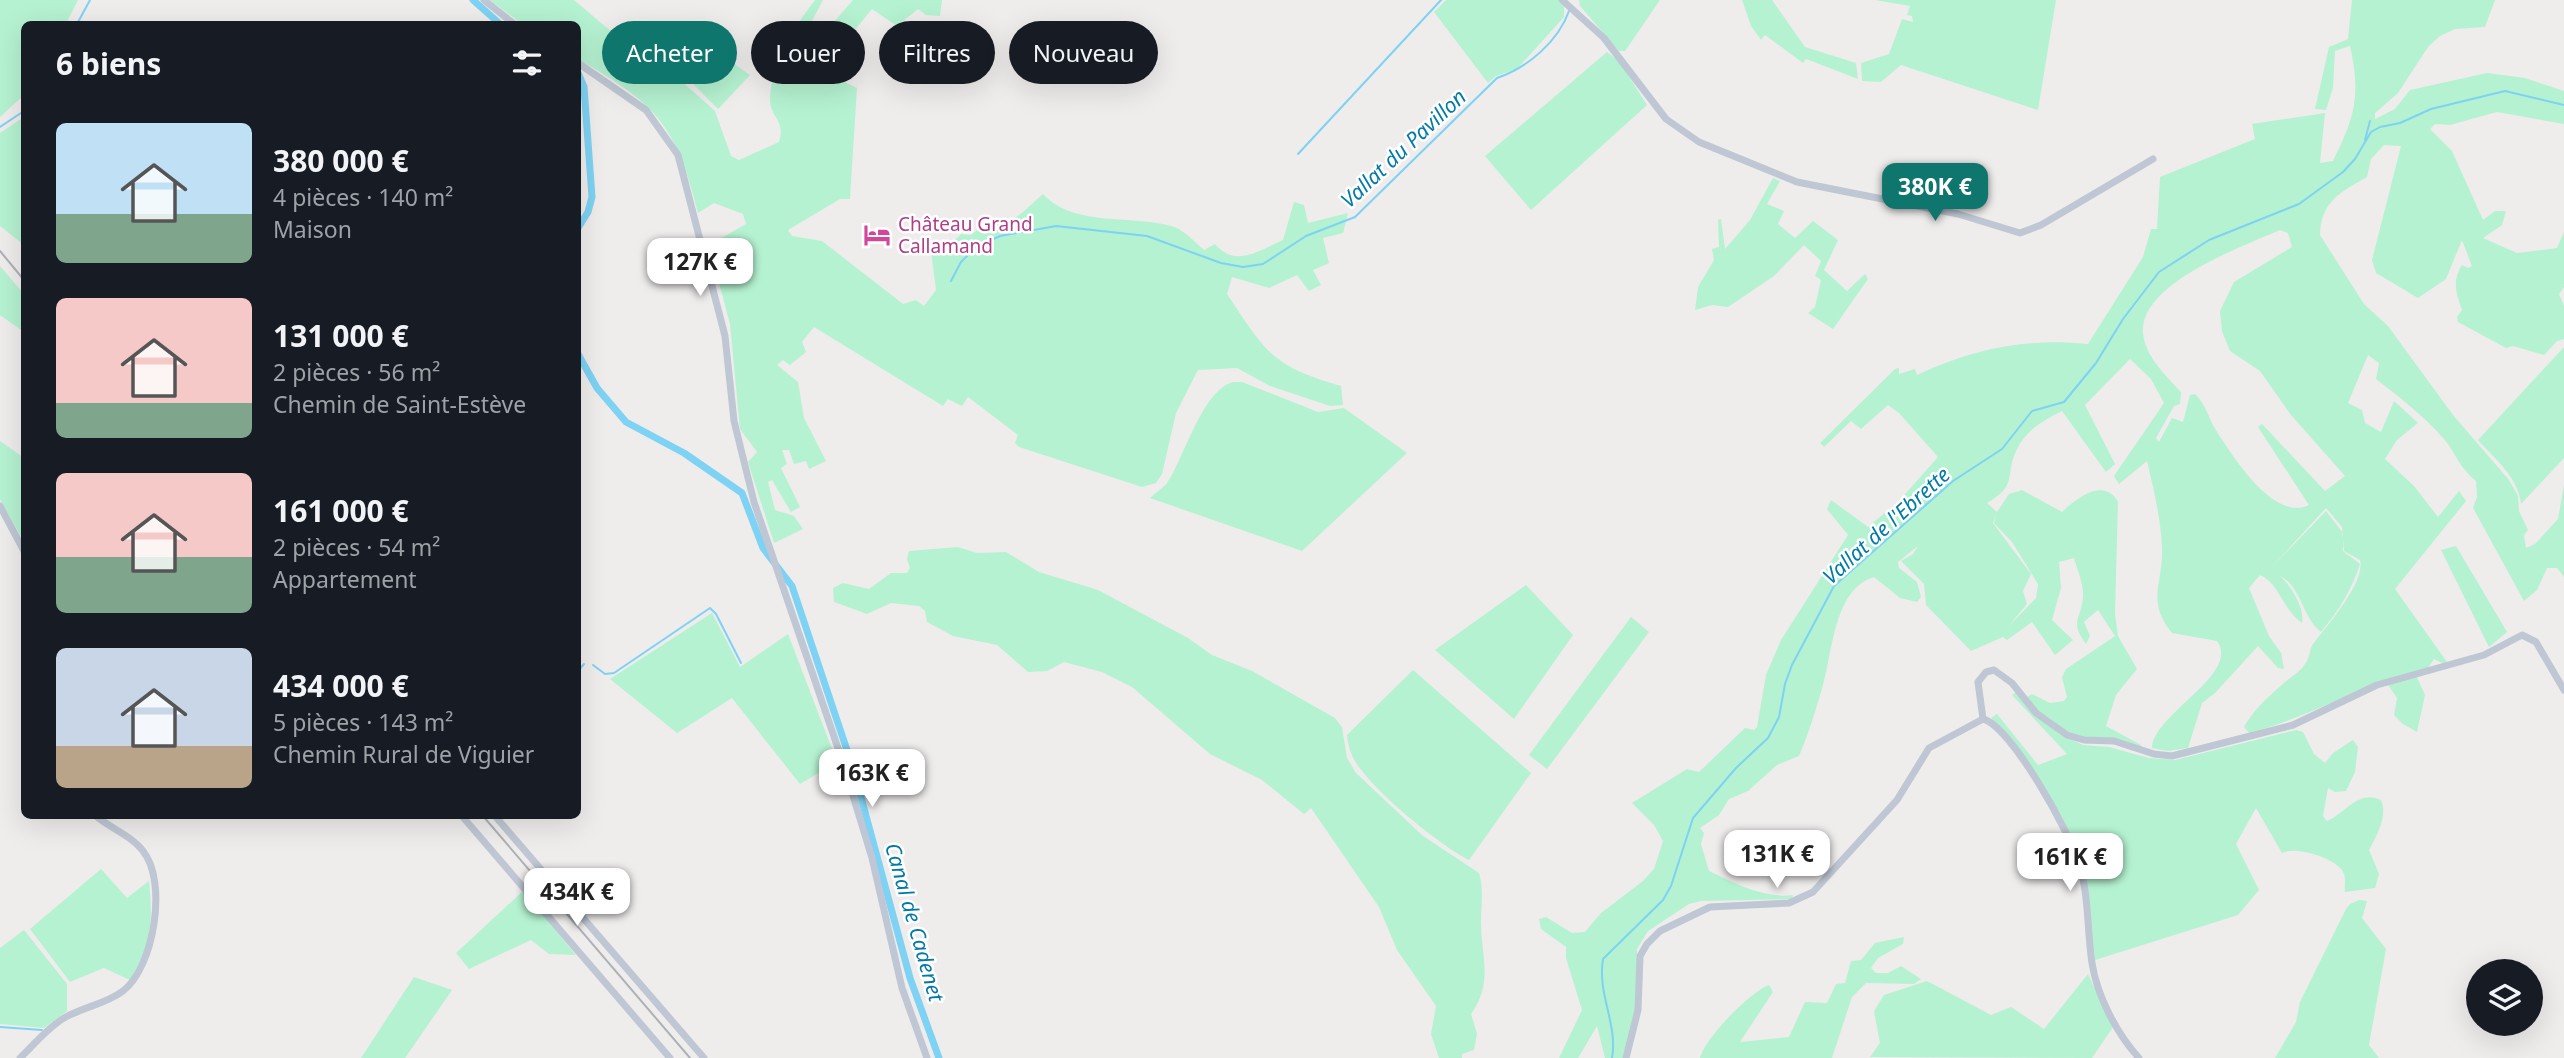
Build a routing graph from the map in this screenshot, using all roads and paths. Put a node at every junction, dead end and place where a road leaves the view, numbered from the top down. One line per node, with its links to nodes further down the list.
1 (484, 0): 3 (street)
2 (1564, 2): 5 (street)
3 (510, 21)
4 (581, 65): 16 (street)
5 (2153, 159)
6 (0, 506): 7 (street)
7 (21, 545)
8 (2564, 690): 9 (street)
9 (1983, 719): 17 (street); 18 (street)
10 (100, 819): 13 (street)
11 (465, 819): 14 (street)
12 (498, 819): 15 (street)
13 (20, 1058)
14 (670, 1058)
15 (704, 1058)
16 (927, 1058)
17 (1626, 1058)
18 (2138, 1058)

